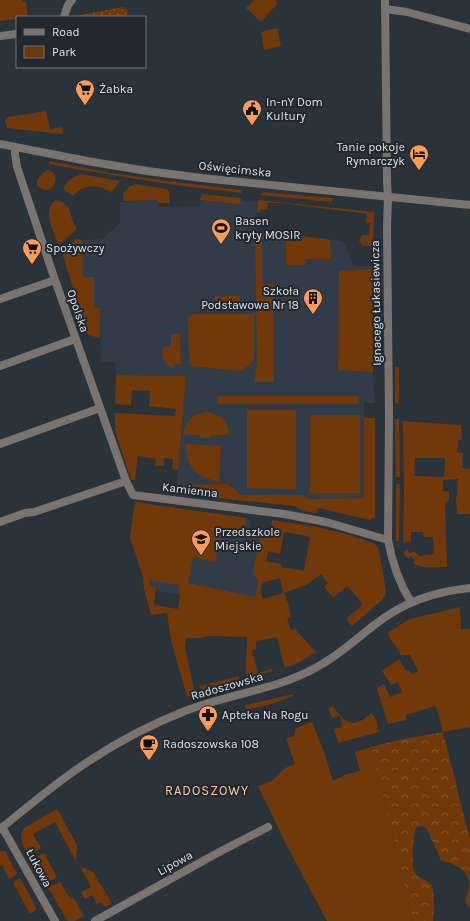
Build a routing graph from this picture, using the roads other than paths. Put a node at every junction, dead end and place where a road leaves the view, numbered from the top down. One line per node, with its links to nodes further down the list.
1 (72, 0): 4 (street)
2 (385, 0): 3 (street, Ignacego Łukasiewicza)
3 (385, 9): 5 (street); 10 (street, Ignacego Łukasiewicza)
4 (64, 16)
5 (470, 29)
6 (16, 34): 7 (street)
7 (0, 36)
8 (0, 144): 9 (street, Oświęcimska)
9 (15, 147): 10 (street, Oświęcimska); 12 (street, Opolska)
10 (388, 198): 11 (street, Oświęcimska); 20 (street, Ignacego Łukasiewicza)
11 (470, 205)
12 (55, 280): 13 (street); 14 (street, Opolska)
13 (0, 299)
14 (75, 339): 15 (street); 16 (street, Opolska)
15 (0, 366)
16 (100, 408): 17 (street); 18 (street, Opolska)
17 (0, 444)
18 (126, 481): 19 (street); 20 (street, Kamienna)
19 (0, 522)
20 (388, 540): 22 (street, Ignacego Łukasiewicza)
21 (470, 588): 22 (street, Radoszowska)
22 (411, 602): 24 (street, Radoszowska)
23 (268, 827): 26 (street, Lipowa)
24 (1, 828): 25 (street, Łukowa)
25 (54, 921)
26 (95, 921)

